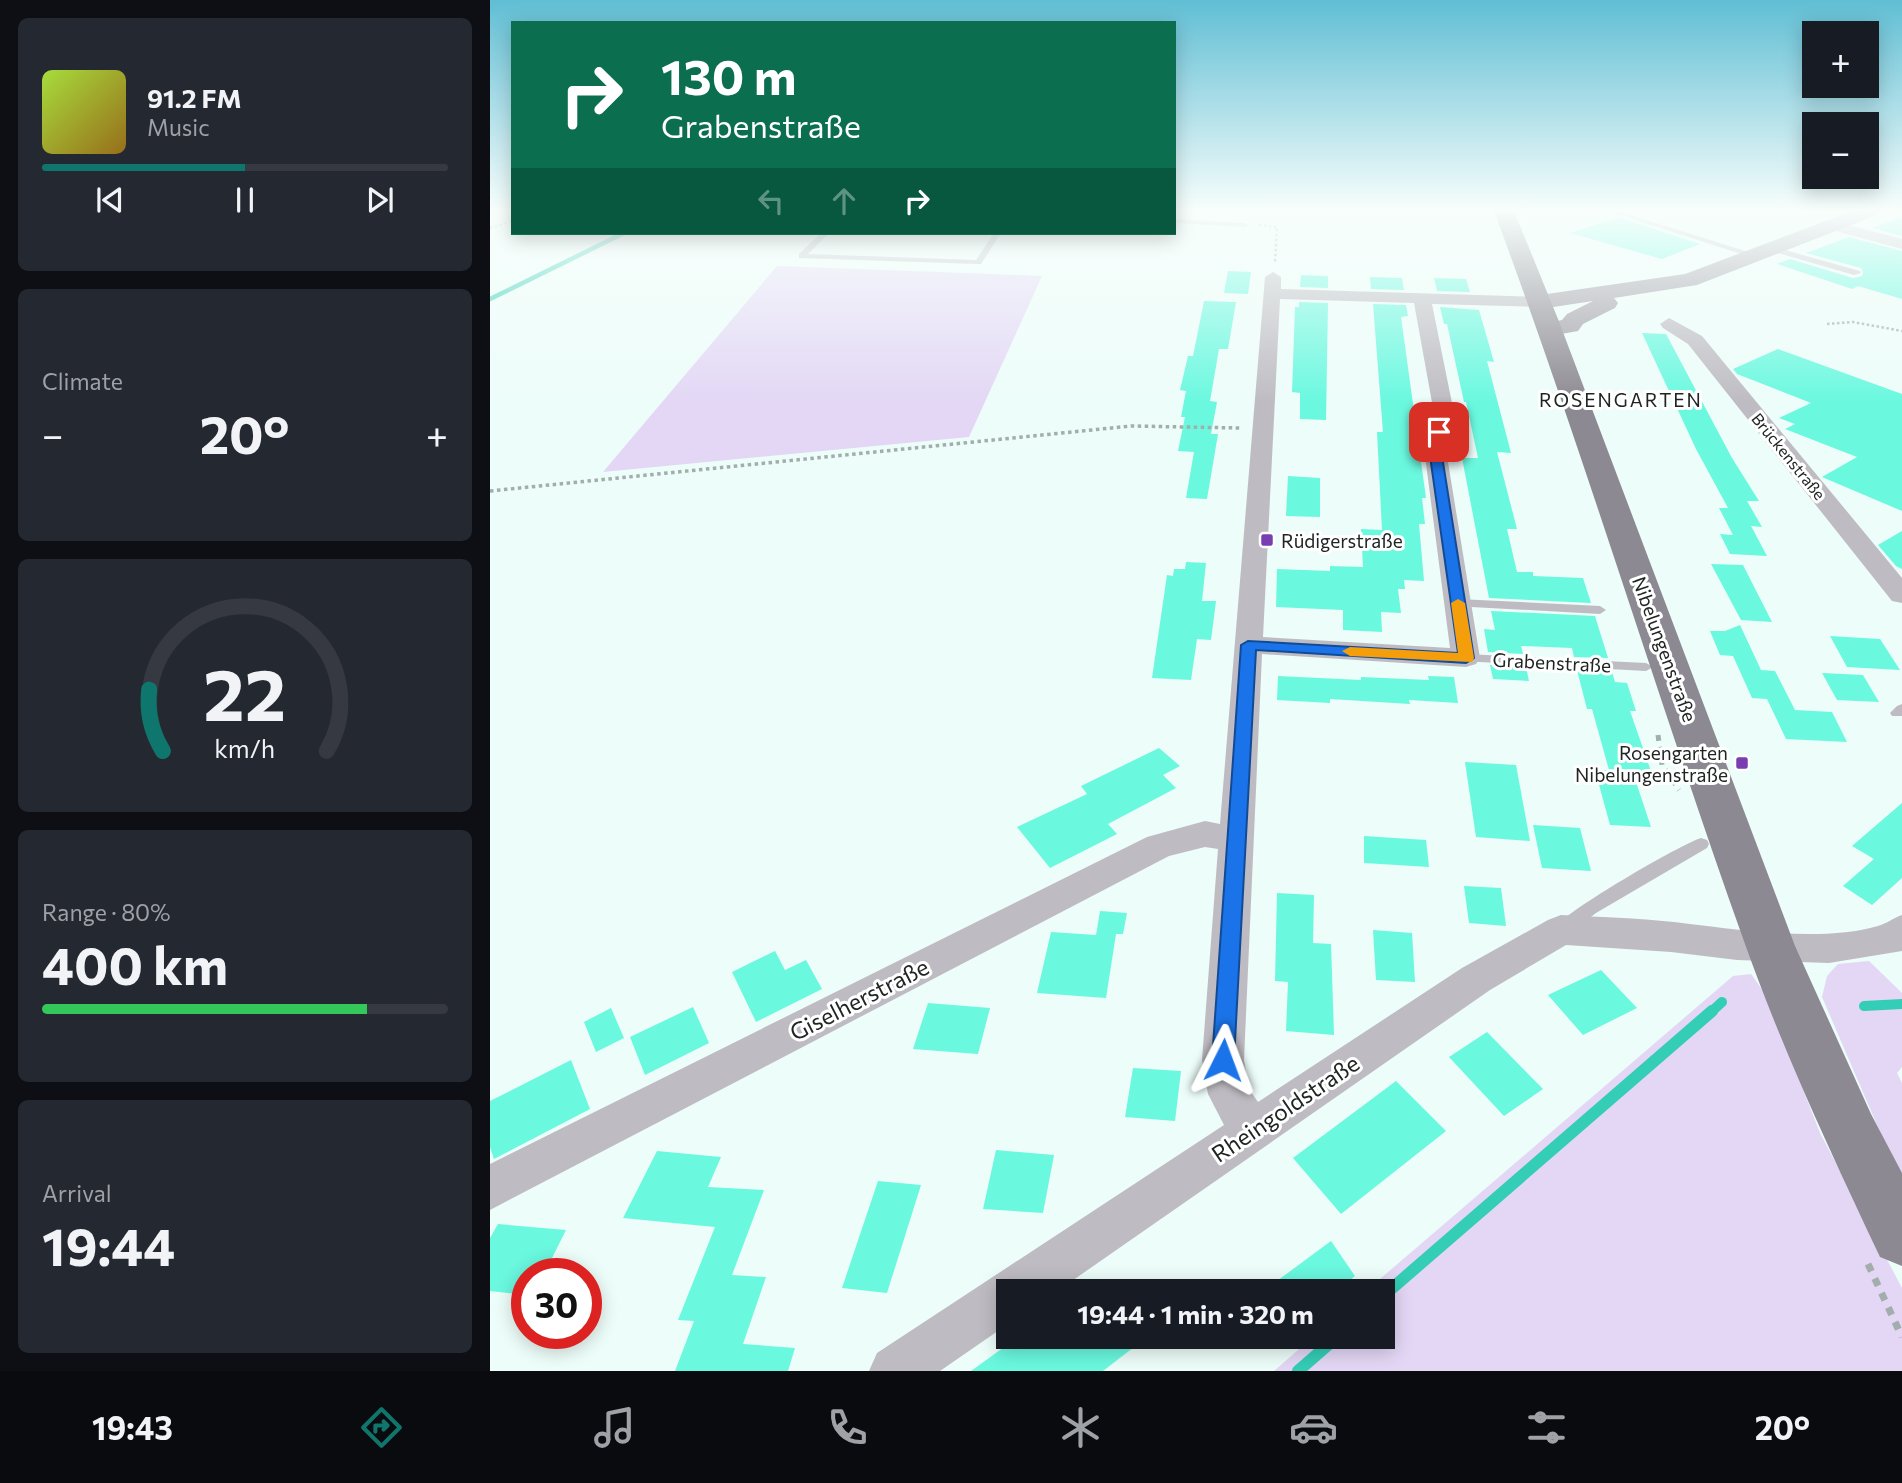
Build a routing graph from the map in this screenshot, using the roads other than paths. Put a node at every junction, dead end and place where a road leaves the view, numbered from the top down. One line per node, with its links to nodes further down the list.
1 (1528, 275): 6 (main road, Nibelungenstraße)
2 (1530, 275): 4 (main road)
3 (1700, 275): 4 (main road)
4 (1609, 298): 6 (main road); 8 (main road)
5 (1422, 300): 6 (street); 10 (street); 12 (street)
6 (1540, 302): 8 (main road, Nibelungenstraße)
7 (1669, 324): 9 (street, Brückenstraße)
8 (1550, 329): 19 (main road, Nibelungenstraße)
9 (1902, 595)
10 (1458, 603): 11 (lane); 13 (street)
11 (1600, 610)
12 (1248, 645): 13 (street, Grabenstraße); 15 (street)
13 (1466, 658): 14 (lane, Grabenstraße)
14 (1646, 667)
15 (1235, 839): 20 (street); 21 (street, Giselherstraße)
16 (1701, 844): 17 (lane, Rheingoldstraße)
17 (1561, 930): 19 (street); 20 (street, Rheingoldstraße)
18 (1902, 930): 19 (street)
19 (1770, 946): 22 (main road, Nibelungenstraße)
20 (1251, 1130): 23 (street, Rheingoldstraße)
21 (490, 1188)
22 (1902, 1236)
23 (1032, 1279)
24 (996, 1302): 25 (street)
25 (895, 1371)

